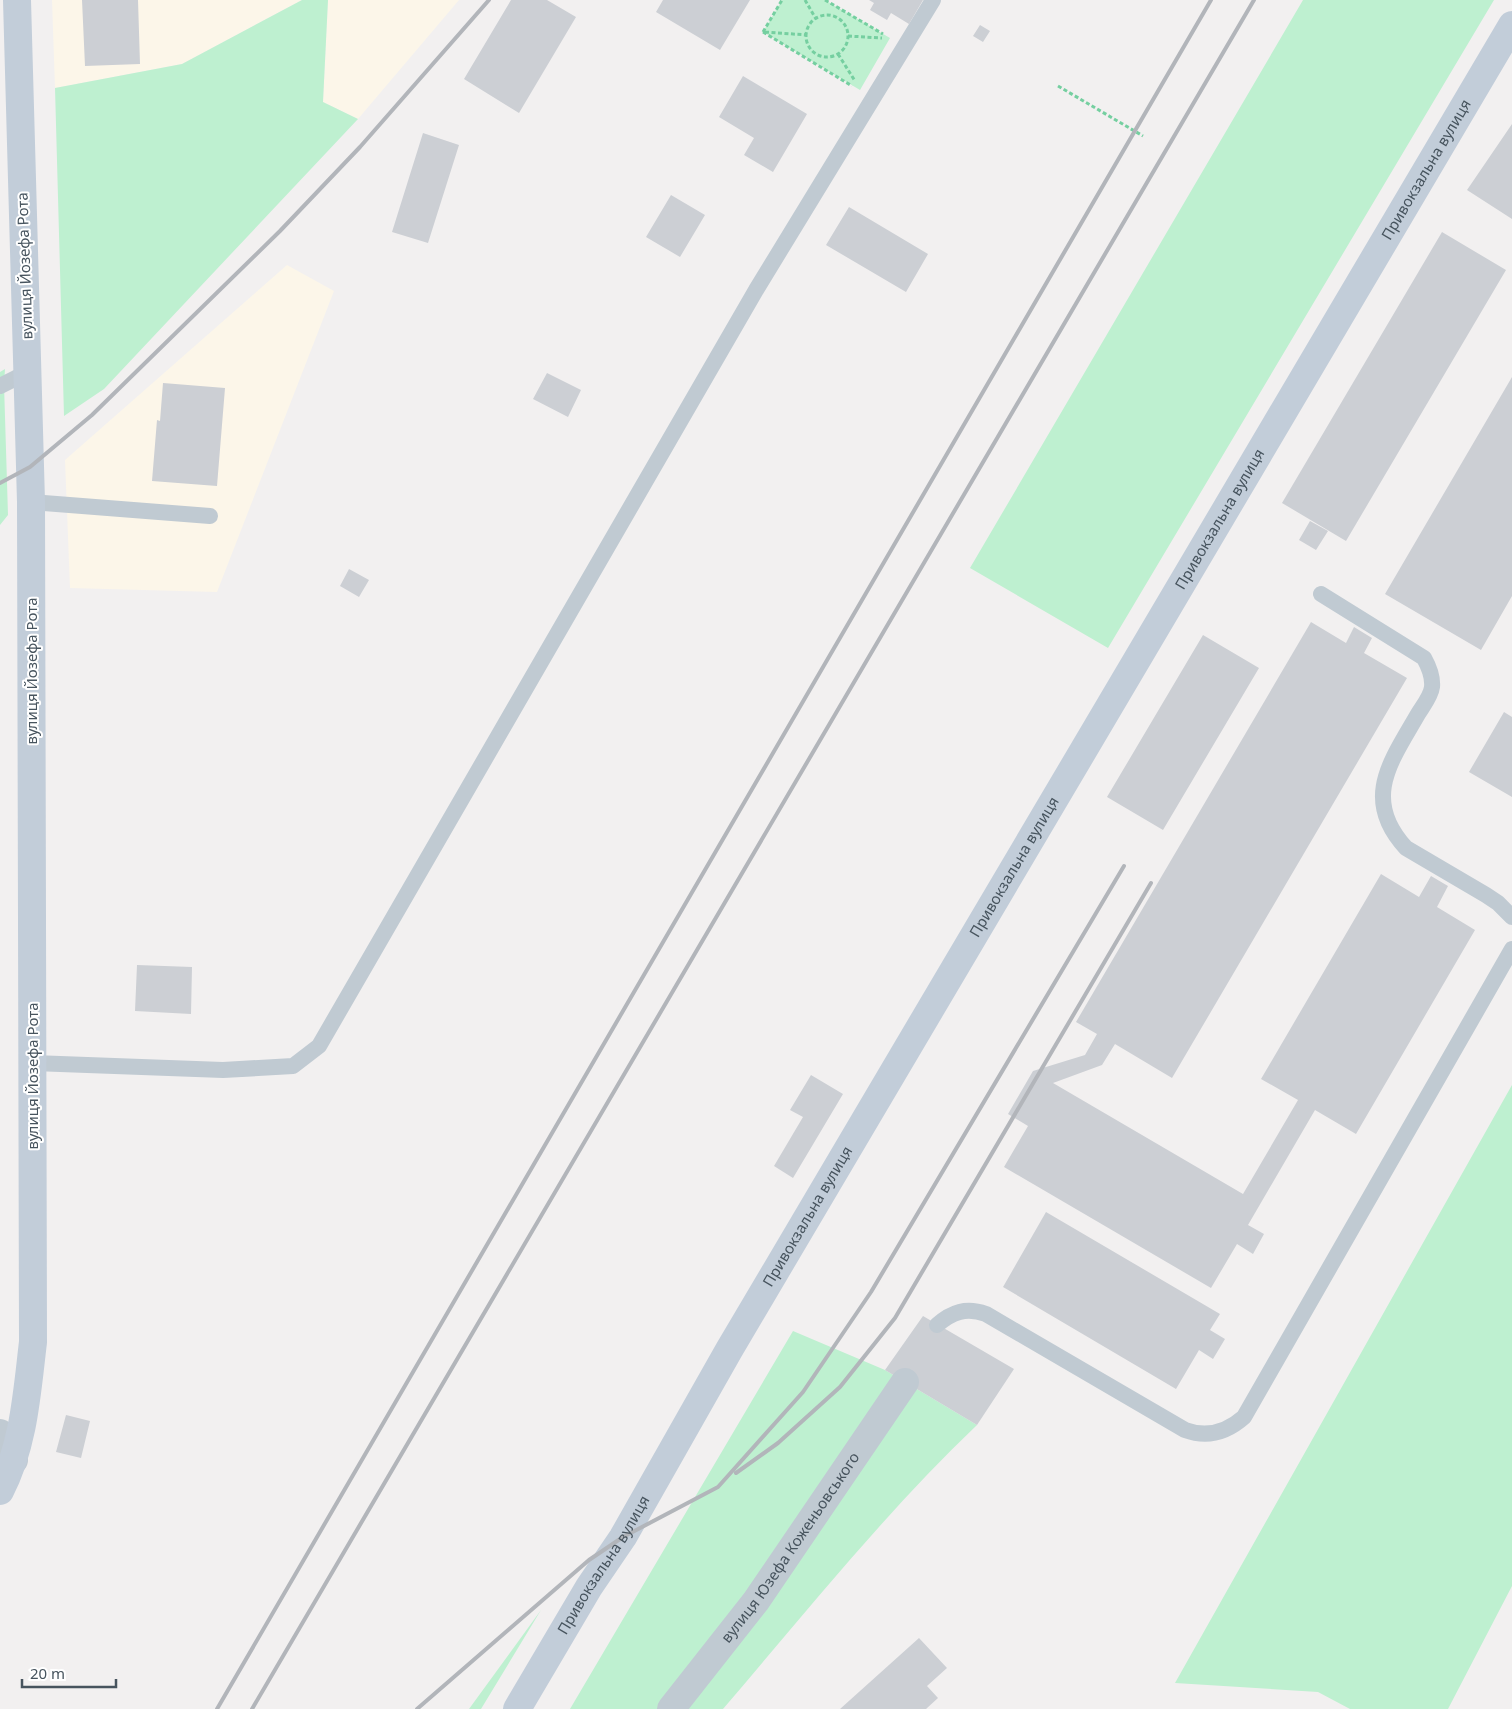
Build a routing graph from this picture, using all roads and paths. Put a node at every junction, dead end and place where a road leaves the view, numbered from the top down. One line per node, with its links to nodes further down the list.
1 (17, 0): 16 (main road, вулиця Йозефа Рота)
2 (782, 0): 8 (path)
3 (805, 0): 6 (path)
4 (826, 0): 10 (path)
5 (933, 0): 23 (lane)
6 (816, 19): 9 (path); 10 (path)
7 (1512, 25): 29 (main road, Привокзальна вулиця)
8 (763, 32): 9 (path); 14 (path)
9 (807, 35): 11 (path)
10 (848, 36): 11 (path)
11 (838, 54): 12 (path)
12 (856, 83)
13 (1058, 86): 15 (path)
14 (860, 90)
15 (1143, 136)
16 (28, 372): 17 (lane); 18 (main road, вулиця Йозефа Рота)
17 (0, 386)
18 (31, 502): 19 (lane); 23 (main road, вулиця Йозефа Рота)
19 (210, 516)
20 (1321, 594): 21 (lane)
21 (1512, 917)
22 (1512, 949): 24 (lane)
23 (33, 1063): 27 (main road, вулиця Йозефа Рота)
24 (937, 1325)
25 (906, 1382): 30 (street, вулиця Юзефа Коженьовського)
26 (0, 1433): 27 (street)
27 (14, 1460): 28 (main road, вулиця Йозефа Рота)
28 (0, 1491)
29 (517, 1709)
30 (671, 1709)

